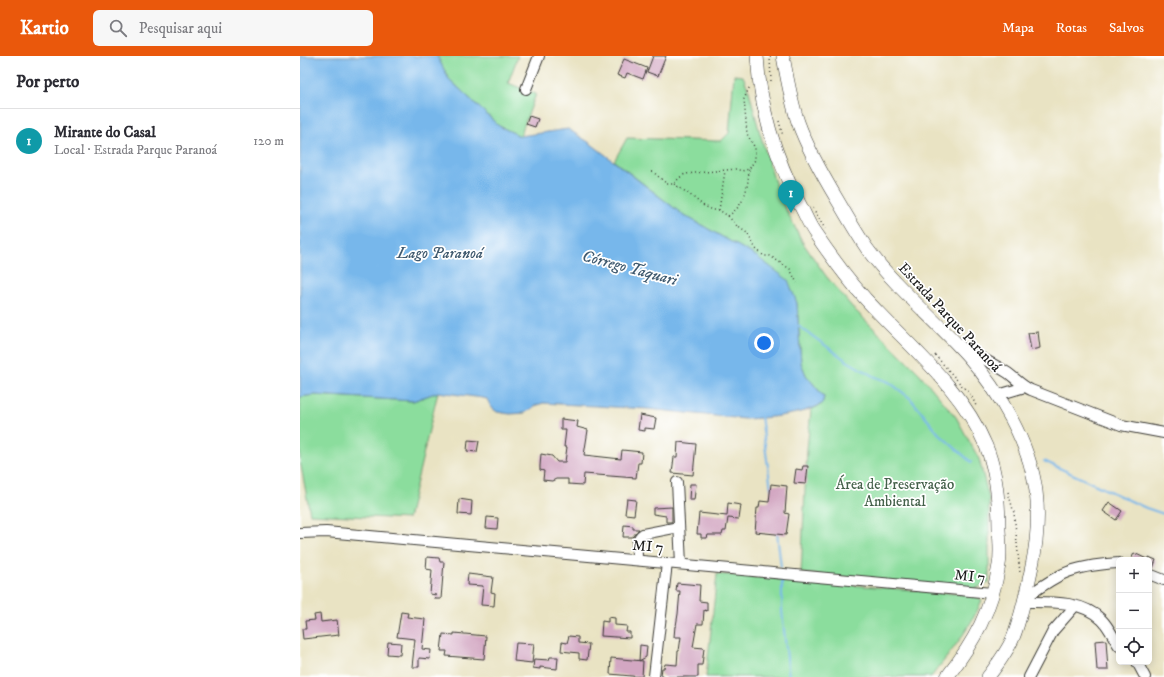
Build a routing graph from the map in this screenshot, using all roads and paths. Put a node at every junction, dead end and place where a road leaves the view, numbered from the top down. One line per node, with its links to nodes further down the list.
1 (539, 56): 7 (street)
2 (757, 56): 5 (main road)
3 (770, 56): 6 (path)
4 (783, 56): 19 (main road, Estrada Parque Paranoá)
5 (758, 80): 10 (path); 26 (main road)
6 (771, 86)
7 (526, 89)
8 (777, 116): 9 (path)
9 (784, 139)
10 (749, 170): 12 (path); 16 (path)
11 (652, 171): 13 (path)
12 (725, 171): 13 (path); 15 (path)
13 (674, 184): 15 (path)
14 (810, 202): 17 (path)
15 (719, 210): 16 (path)
16 (728, 216): 18 (path)
17 (825, 229)
18 (797, 283)
19 (961, 349): 21 (street); 22 (main road, Estrada Parque Paranoá)
20 (933, 353): 23 (path)
21 (1024, 387): 22 (street); 24 (street)
22 (998, 395): 37 (main road, Estrada Parque Paranoá)
23 (979, 411)
24 (1164, 433)
25 (677, 482): 27 (street)
26 (1002, 488): 33 (path); 36 (main road)
27 (679, 527): 29 (street); 31 (street)
28 (300, 533): 29 (street, MI 7)
29 (637, 560): 30 (street, MI 7)
30 (667, 563): 31 (street, MI 7); 41 (street)
31 (681, 564): 36 (street, MI 7)
32 (1116, 564): 37 (street)
33 (1020, 573)
34 (1152, 575): 35 (street)
35 (1164, 580)
36 (992, 593): 42 (main road)
37 (1025, 599): 38 (street); 43 (main road, Estrada Parque Paranoá)
38 (1075, 606): 39 (street); 44 (street)
39 (1116, 642)
40 (1138, 665): 45 (street)
41 (654, 676)
42 (947, 677)
43 (988, 677)
44 (1029, 677)
45 (1144, 677)

